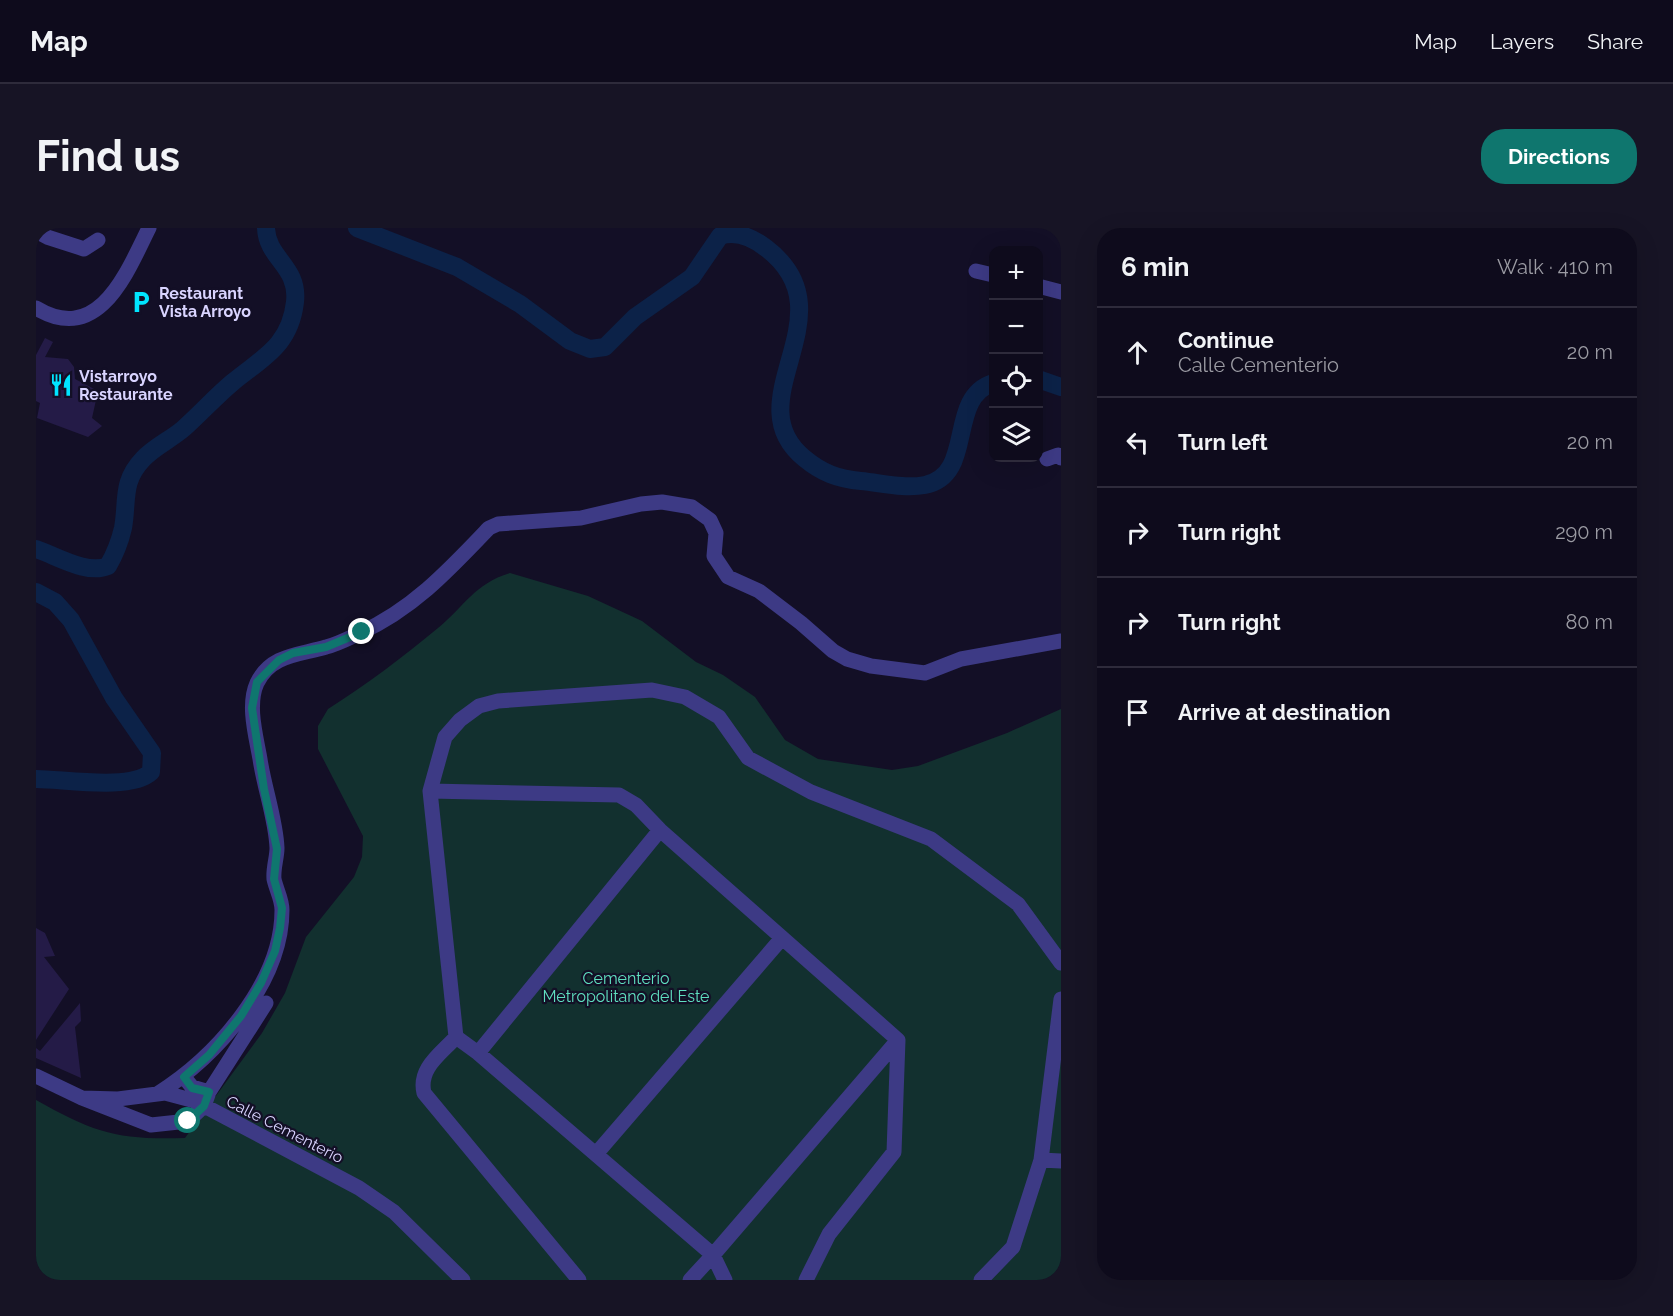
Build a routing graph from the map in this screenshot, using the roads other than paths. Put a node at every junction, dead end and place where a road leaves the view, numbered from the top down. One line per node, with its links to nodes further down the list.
1 (149, 228): 8 (street)
2 (36, 231): 3 (street)
3 (98, 240)
4 (976, 271): 5 (street)
5 (989, 274)
6 (1043, 287): 7 (street)
7 (1061, 292)
8 (36, 308)
9 (1061, 641): 20 (street)
10 (430, 791): 11 (street); 13 (street); 16 (street)
11 (660, 830): 12 (street); 18 (street)
12 (782, 938): 17 (street); 25 (street)
13 (1061, 963)
14 (1061, 999): 26 (street)
15 (266, 1003): 23 (street)
16 (456, 1037): 18 (street); 30 (street)
17 (898, 1040): 28 (street); 33 (street)
18 (478, 1053): 25 (street)
19 (36, 1076): 22 (street, Calle Cementerio)
20 (184, 1077): 21 (street); 23 (street)
21 (161, 1094): 22 (street); 23 (street); 24 (street)
22 (82, 1098): 24 (street, Calle Cementerio)
23 (206, 1099): 24 (street, Calle Cementerio); 29 (street, Calle Cementerio)
24 (163, 1125)
25 (596, 1154): 28 (street)
26 (1041, 1160): 27 (street); 34 (street)
27 (1061, 1161)
28 (713, 1255): 31 (street); 32 (street)
29 (463, 1280)
30 (579, 1280)
31 (690, 1280)
32 (725, 1280)
33 (806, 1280)
34 (981, 1280)

